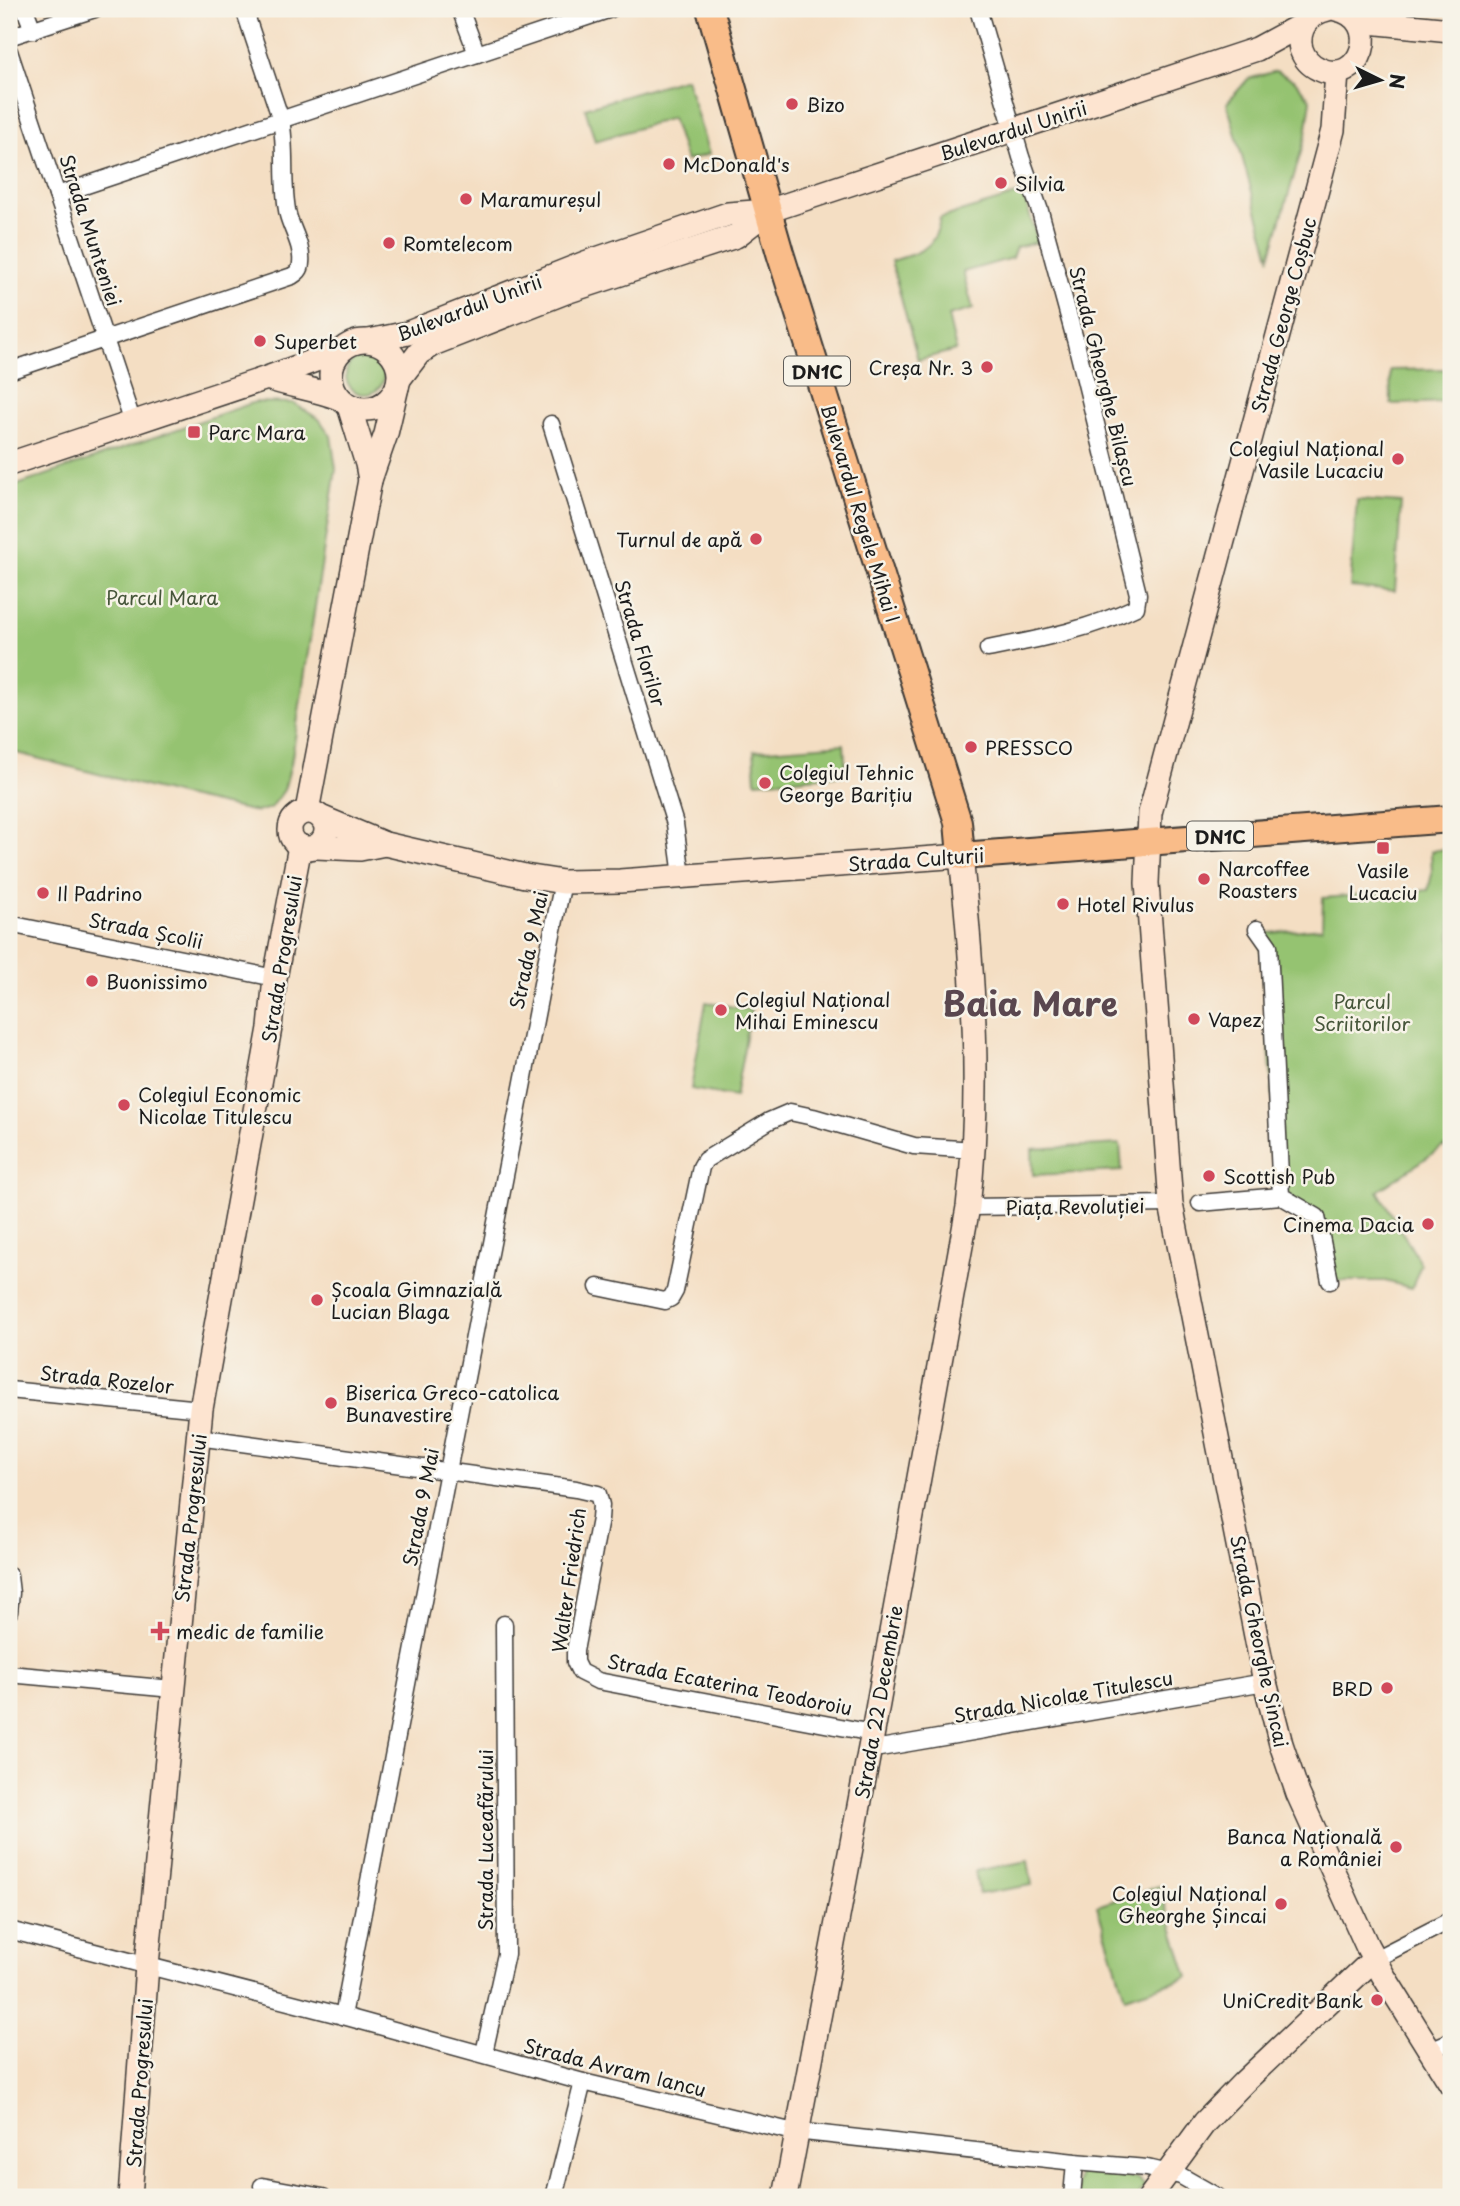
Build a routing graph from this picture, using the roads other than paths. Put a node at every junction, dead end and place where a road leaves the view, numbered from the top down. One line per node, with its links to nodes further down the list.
1 (26, 9): 11 (street)
2 (95, 9): 11 (street)
3 (244, 9): 20 (street)
4 (460, 9): 16 (street)
5 (611, 9): 16 (street)
6 (710, 9): 23 (main road, Bulevardul Regele Mihai I / DN1C)
7 (978, 9): 21 (street, Strada Gheorghe Bilașcu)
8 (1323, 12): 9 (main road); 14 (main road, Bulevardul Unirii); 18 (main road)
9 (1357, 21): 10 (main road); 17 (main road)
10 (1417, 28): 12 (main road); 17 (main road)
11 (33, 30): 13 (street)
12 (1451, 30)
13 (9, 37)
14 (1257, 49): 18 (main road); 21 (main road, Bulevardul Unirii)
15 (9, 51): 22 (street, Strada Munteniei)
16 (477, 54): 20 (street)
17 (1357, 60): 19 (main road)
18 (1309, 63): 19 (main road)
19 (1336, 72): 38 (main road, Strada George Coșbuc)
20 (281, 120): 22 (street); 24 (street)
21 (1014, 130): 23 (main road, Bulevardul Unirii); 35 (street, Strada Gheorghe Bilașcu)
22 (57, 195): 24 (street, Strada Munteniei)
23 (768, 212): 25 (main road, Bulevardul Unirii); 29 (main road, Bulevardul Unirii); 41 (main road, Bulevardul Regele Mihai I / DN1C)
24 (105, 339): 27 (street); 31 (street, Strada Munteniei)
25 (369, 341): 26 (main road, Bulevardul Unirii); 29 (main road, Bulevardul Unirii)
26 (340, 351): 28 (main road, Bulevardul Unirii); 30 (main road)
27 (9, 372)
28 (267, 378): 30 (main road, Bulevardul Unirii); 31 (main road, Bulevardul Unirii)
29 (398, 383): 30 (main road, Bulevardul Unirii); 34 (main road, Strada Progresului)
30 (344, 402): 34 (main road, Strada Progresului)
31 (133, 423): 33 (main road, Bulevardul Unirii)
32 (551, 424): 42 (street, Strada Florilor)
33 (9, 464)
34 (370, 480): 36 (main road, Strada Progresului)
35 (988, 649)
36 (315, 815): 39 (main road, Strada Culturii); 40 (main road, Strada Progresului); 40 (main road, Strada Progresului)
37 (1451, 819): 38 (main road, Strada Culturii / DN1C)
38 (1147, 842): 41 (main road, Strada Culturii / DN1C); 50 (main road, Piața Revoluției)
39 (385, 844): 40 (main road, Strada Culturii); 43 (main road, Strada Culturii)
40 (308, 846): 46 (main road, Strada Progresului)
41 (961, 856): 42 (main road, Strada Culturii); 47 (main road)
42 (682, 876): 43 (main road, Strada Culturii)
43 (563, 882): 57 (street, Strada 9 Mai)
44 (9, 924): 46 (street, Strada Școlii)
45 (1257, 929): 48 (street)
46 (275, 978): 55 (main road, Strada Progresului)
47 (975, 1150): 51 (main road); 53 (street)
48 (1280, 1196): 49 (street); 52 (street)
49 (1200, 1203)
50 (1171, 1204): 51 (street, Piața Revoluției); 63 (main road, Strada Gheorghe Șincai)
51 (968, 1207): 65 (main road, Strada 22 Decembrie)
52 (1330, 1281)
53 (598, 1287)
54 (9, 1390): 55 (street, Strada Rozelor)
55 (201, 1409): 56 (main road, Strada Progresului)
56 (198, 1437): 57 (street); 64 (main road, Strada Progresului)
57 (449, 1472): 61 (street, Walter Friedrich); 70 (street, Strada 9 Mai)
58 (9, 1576): 59 (street)
59 (9, 1612)
60 (504, 1623): 72 (street, Strada Luceafărului)
61 (580, 1672): 65 (street, Strada Ecaterina Teodoroiu)
62 (9, 1674): 64 (street)
63 (1265, 1682): 65 (street, Strada Nicolae Titulescu); 68 (main road, Strada Gheorghe Șincai)
64 (173, 1689): 69 (main road, Strada Progresului)
65 (872, 1737): 75 (main road, Strada 22 Decembrie)
66 (1451, 1920): 68 (street)
67 (9, 1930): 69 (street, Strada Avram Iancu)
68 (1373, 1960): 71 (main road, Strada Gheorghe Șincai); 77 (main road)
69 (147, 1965): 70 (street, Strada Avram Iancu); 79 (main road, Strada Progresului)
70 (343, 2016): 72 (street, Strada Avram Iancu)
71 (1441, 2046): 74 (main road, Strada Gheorghe Șincai)
72 (484, 2053): 73 (street, Strada Avram Iancu)
73 (583, 2082): 75 (street, Strada Avram Iancu); 81 (street)
74 (1451, 2084)
75 (797, 2133): 76 (street, Strada Avram Iancu); 82 (main road, Strada 22 Decembrie)
76 (1075, 2162): 77 (street, Strada Avram Iancu); 83 (street)
77 (1168, 2172): 84 (main road); 85 (street, Strada Avram Iancu)
78 (262, 2186): 80 (street)
79 (130, 2197)
80 (323, 2197)
81 (554, 2197)
82 (785, 2197)
83 (1072, 2197)
84 (1150, 2197)
85 (1218, 2197)

